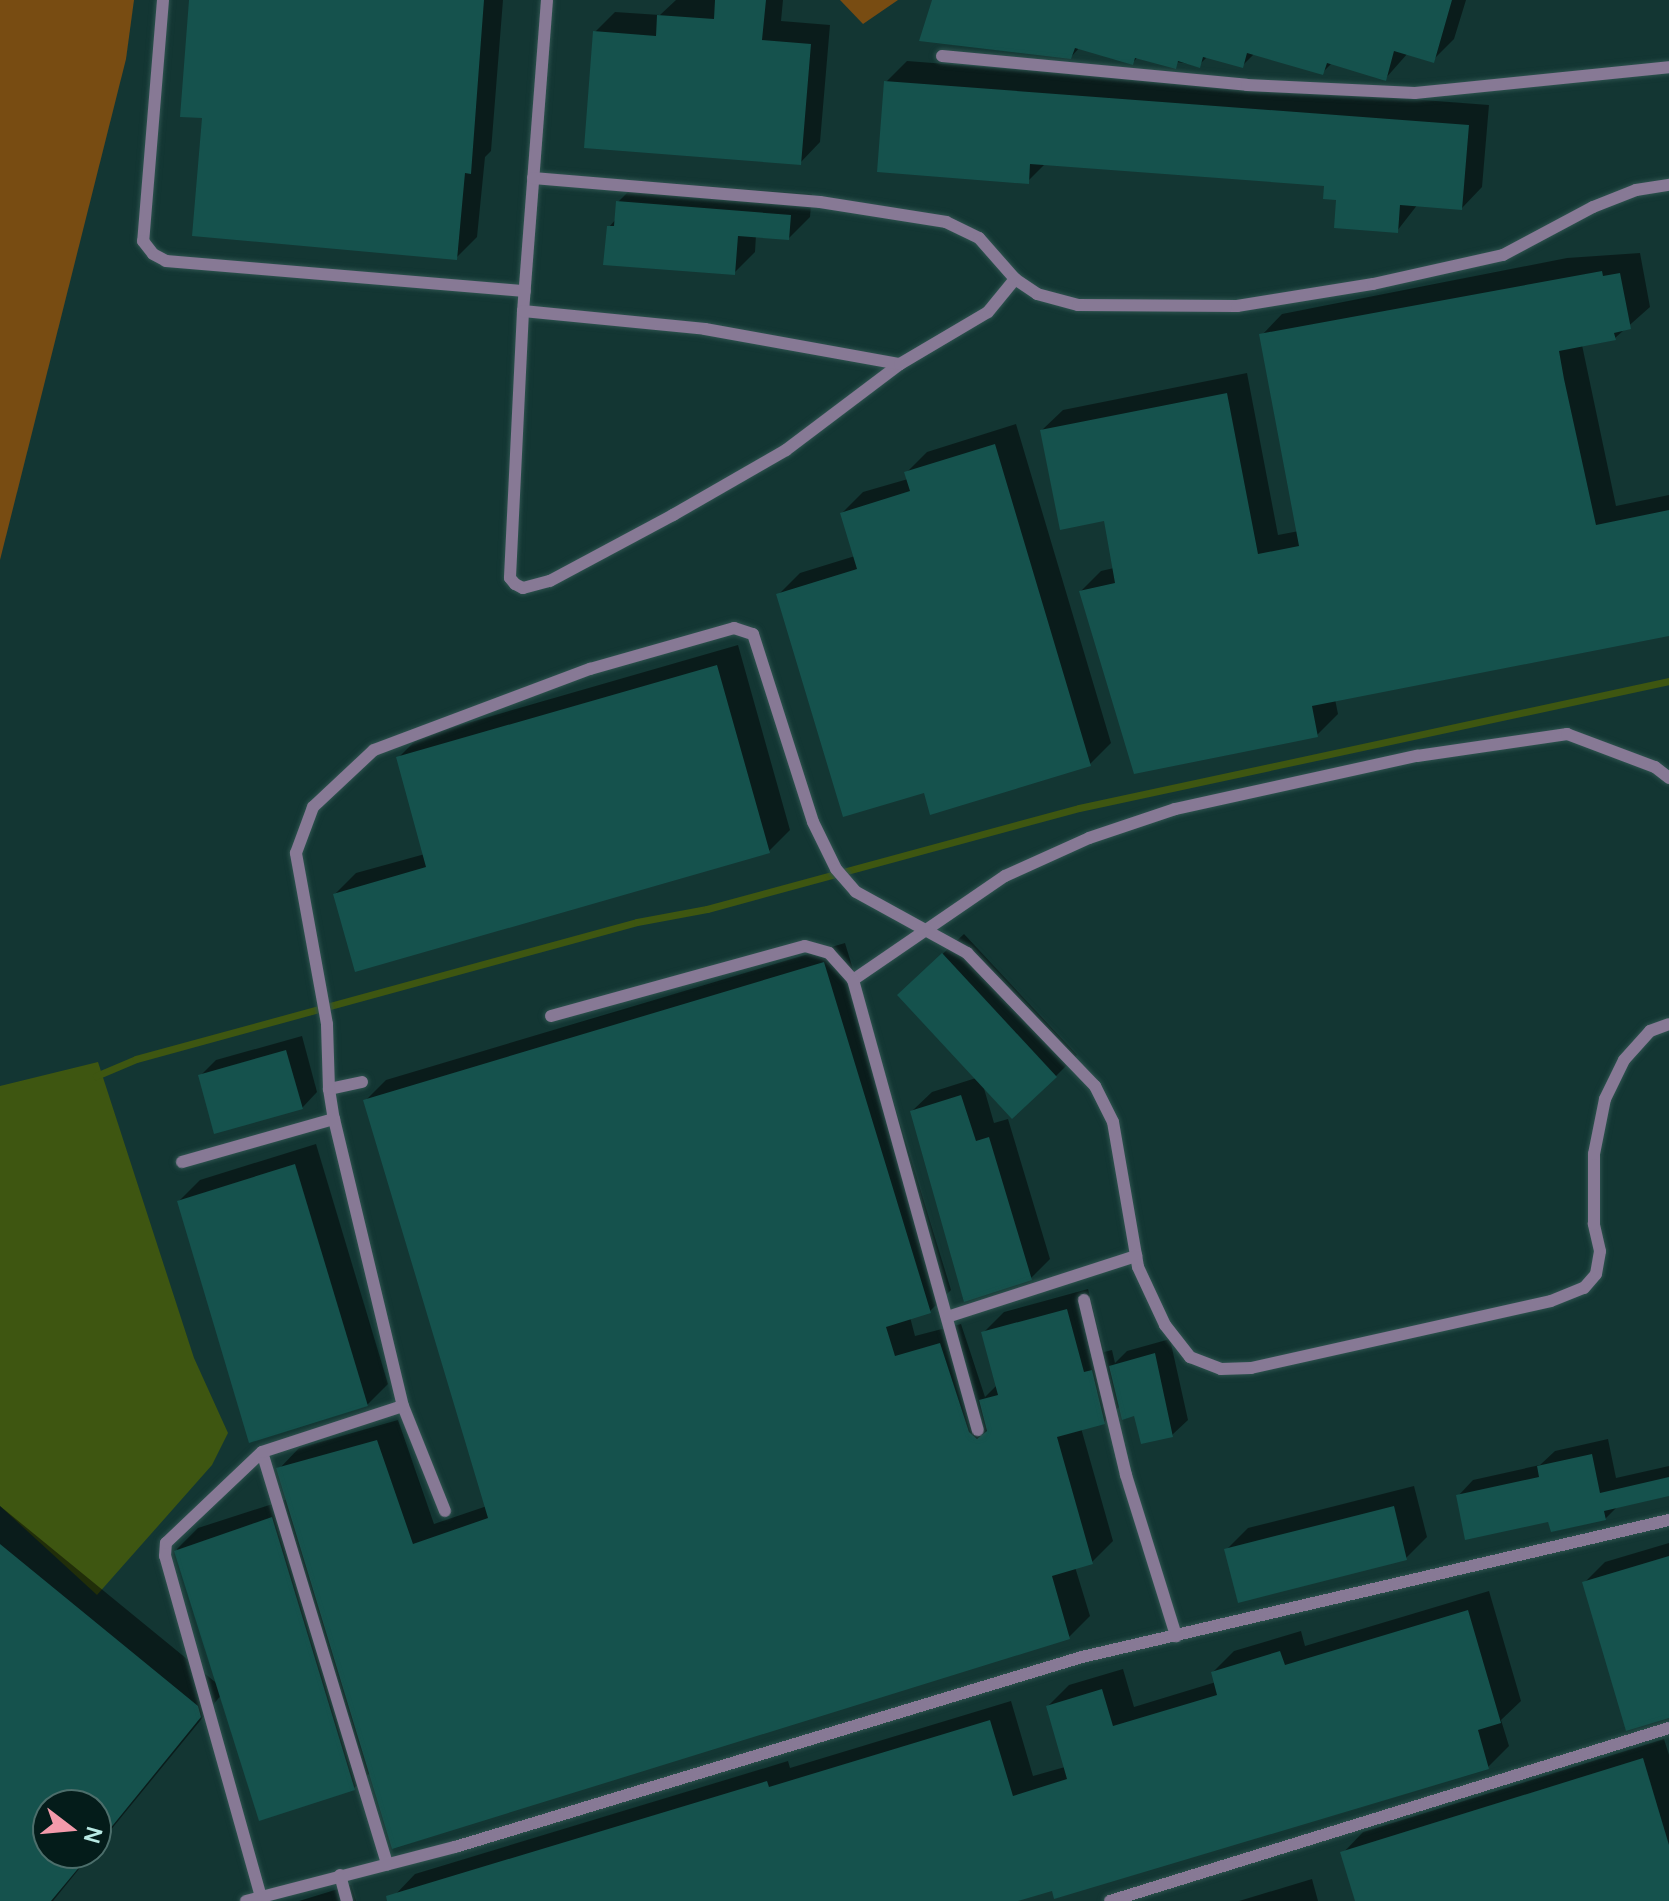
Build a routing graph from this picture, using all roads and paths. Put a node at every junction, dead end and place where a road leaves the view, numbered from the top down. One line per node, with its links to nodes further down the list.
1 (163, 0): 8 (lane)
2 (547, 0): 5 (lane)
3 (942, 56): 4 (lane)
4 (1669, 67)
5 (533, 178): 7 (lane); 8 (lane)
6 (1669, 185): 7 (lane)
7 (1015, 279): 10 (lane)
8 (525, 291): 9 (lane)
9 (523, 311): 10 (lane); 10 (lane)
10 (900, 364)
11 (1669, 778): 12 (lane)
12 (925, 927): 13 (lane); 17 (lane); 20 (lane)
13 (853, 980): 14 (lane); 22 (lane)
14 (551, 1016)
15 (1669, 1024): 20 (lane)
16 (362, 1082): 17 (lane)
17 (329, 1089): 18 (lane)
18 (334, 1119): 19 (lane); 23 (lane)
19 (182, 1162)
20 (1136, 1256): 22 (lane)
21 (1084, 1300): 28 (lane)
22 (947, 1317): 24 (lane)
23 (403, 1406): 25 (lane); 26 (lane)
24 (978, 1430)
25 (262, 1452): 30 (lane); 32 (lane)
26 (445, 1511)
27 (1669, 1520): 28 (lane)
28 (1176, 1636): 30 (lane)
29 (1669, 1728): 35 (lane)
30 (387, 1864): 31 (lane)
31 (340, 1875): 32 (lane); 34 (lane)
32 (261, 1897): 33 (lane)
33 (246, 1901)
34 (347, 1901)
35 (1110, 1901)

